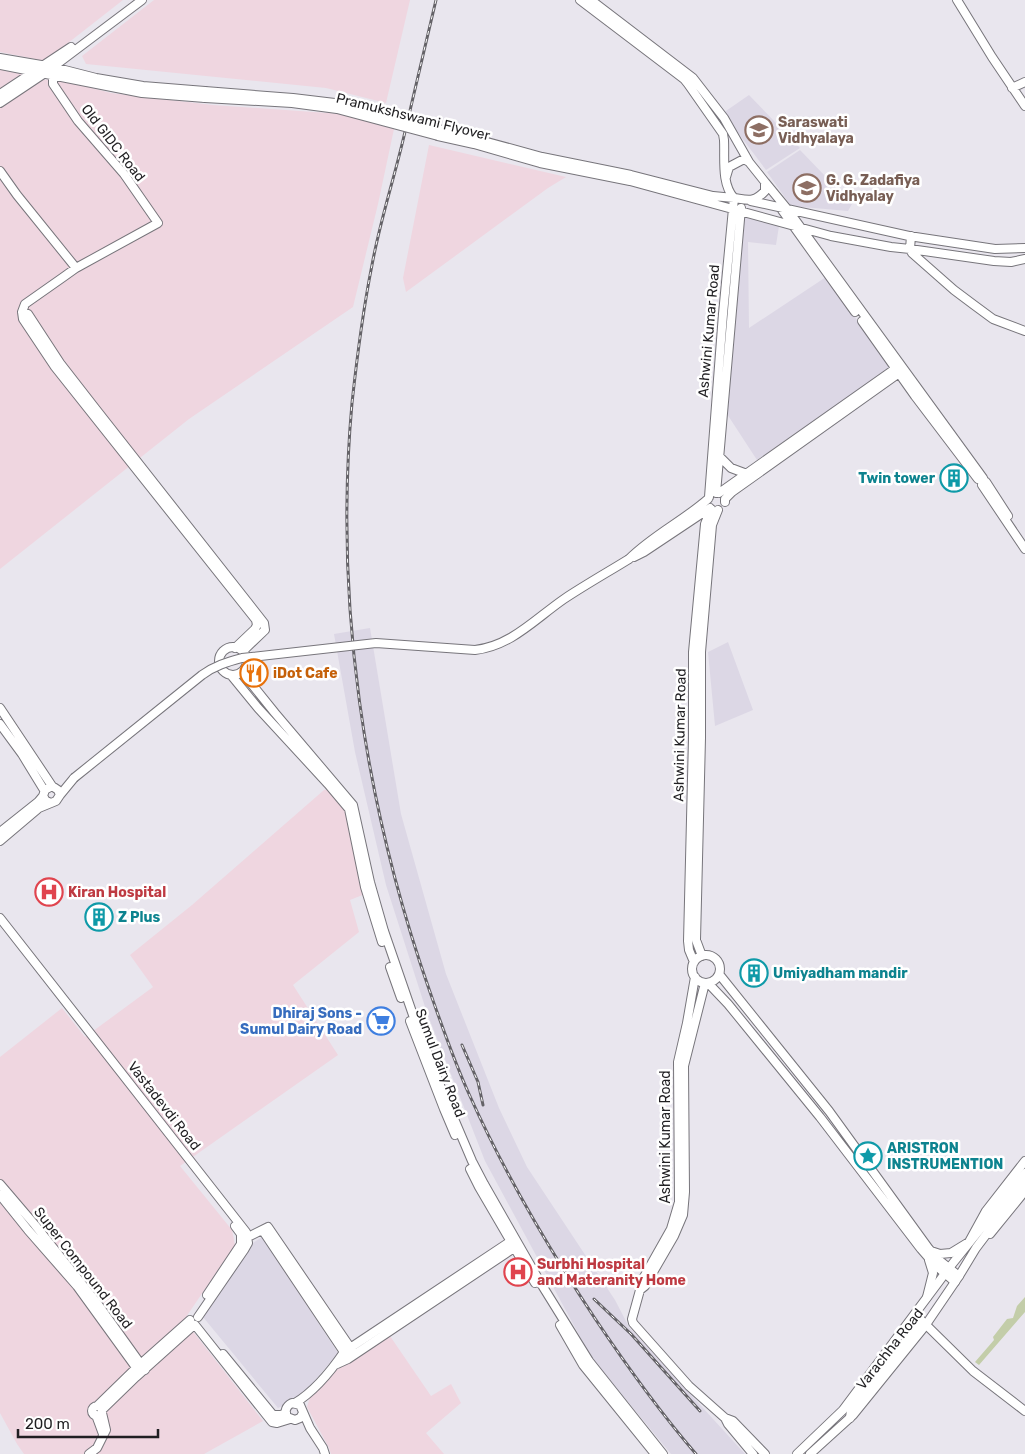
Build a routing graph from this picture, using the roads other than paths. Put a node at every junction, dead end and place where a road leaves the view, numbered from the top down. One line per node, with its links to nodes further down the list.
1 (133, 0): 8 (street)
2 (142, 0): 8 (street)
3 (580, 0): 17 (street)
4 (591, 0): 15 (street)
5 (957, 0): 11 (street)
6 (0, 58): 8 (street, Pramukshswami Flyover)
7 (0, 65): 9 (street)
8 (48, 70): 9 (street); 13 (street); 19 (street, Pramukshswami Flyover, bridge); 31 (street, Old GIDC Road)
9 (36, 71): 12 (street)
10 (1025, 82): 11 (street)
11 (1012, 88): 14 (street)
12 (0, 94)
13 (0, 103)
14 (1025, 106)
15 (749, 162): 17 (street); 18 (street)
16 (0, 171): 31 (street)
17 (726, 177): 20 (street)
18 (765, 182): 22 (street); 23 (street)
19 (678, 191): 20 (street, Pramukshswami Flyover); 24 (street, Pramukshswami Flyover)
20 (734, 198): 21 (street); 24 (street, Ashwini Kumar Road)
21 (742, 199): 22 (street); 24 (street, Ashwini Kumar Road)
22 (751, 201): 23 (street)
23 (784, 209): 25 (street); 26 (street)
24 (737, 210): 25 (street, Pramukshswami Flyover); 35 (street, Ashwini Kumar Road); 38 (street, Ashwini Kumar Road)
25 (797, 227): 27 (street, Pramukshswami Flyover); 34 (street)
26 (910, 236): 27 (street); 28 (street)
27 (910, 248): 29 (street, Pramukshswami Flyover); 32 (street)
28 (1025, 248)
29 (937, 253): 30 (street, Pramukshswami Flyover); 32 (street)
30 (1025, 259)
31 (76, 268): 44 (street, Old GIDC Road)
32 (928, 268): 33 (street)
33 (1025, 331)
34 (900, 369): 36 (street); 37 (street); 39 (street)
35 (719, 456): 36 (street); 38 (street, Ashwini Kumar Road)
36 (747, 474): 38 (street)
37 (983, 482): 41 (street); 43 (street)
38 (713, 496): 39 (street); 40 (street); 42 (street)
39 (725, 502): 40 (street)
40 (713, 509): 42 (street); 57 (street, Ashwini Kumar Road); 58 (street, Ashwini Kumar Road)
41 (1025, 541)
42 (643, 549): 49 (street, bridge)
43 (1025, 549)
44 (239, 649): 45 (street); 46 (street)
45 (242, 672): 46 (street); 71 (street)
46 (231, 675): 71 (street, Sumul Dairy Road)
47 (0, 708): 50 (street)
48 (0, 724): 50 (street)
49 (74, 778): 50 (street); 51 (street)
50 (48, 790): 51 (street); 52 (street); 53 (street)
51 (60, 795): 52 (street)
52 (51, 803): 54 (street)
53 (0, 832)
54 (0, 841)
55 (0, 918): 70 (street, Vastadevdi Road)
56 (0, 926): 70 (street, Vastadevdi Road)
57 (702, 956): 58 (street); 59 (street)
58 (694, 962): 60 (street)
59 (719, 974): 61 (street); 73 (street)
60 (694, 977): 61 (street); 68 (street, Ashwini Kumar Road)
61 (706, 983): 68 (street, Ashwini Kumar Road); 73 (street)
62 (1025, 1161): 72 (street)
63 (1025, 1173): 69 (street)
64 (1025, 1183): 69 (street)
65 (0, 1184): 81 (street, Super Compound Road)
66 (1025, 1191): 72 (street)
67 (0, 1195): 81 (street, Super Compound Road)
68 (674, 1230): 85 (street, Ashwini Kumar Road)
69 (984, 1230): 72 (street)
70 (245, 1239): 78 (street); 80 (street)
71 (515, 1243): 80 (street); 89 (street, Sumul Dairy Road); 90 (street)
72 (972, 1245): 73 (street); 74 (street); 75 (street, Varachha Road)
73 (928, 1253): 74 (street); 76 (street)
74 (947, 1271): 75 (street); 76 (street)
75 (957, 1279): 79 (street, Varachha Road)
76 (927, 1298): 77 (street)
77 (914, 1315): 79 (street); 93 (street)
78 (195, 1321): 81 (street); 84 (street)
79 (926, 1325): 83 (street); 94 (street, Varachha Road)
80 (349, 1353): 82 (street)
81 (140, 1369): 87 (street)
82 (300, 1407): 84 (street); 84 (street); 86 (street)
83 (1025, 1411)
84 (291, 1417): 86 (street)
85 (726, 1418): 91 (street, Ashwini Kumar Road); 92 (street, Ashwini Kumar Road)
86 (310, 1428): 88 (street)
87 (89, 1454)
88 (325, 1454)
89 (655, 1454)
90 (663, 1454)
91 (754, 1454)
92 (765, 1454)
93 (797, 1454)
94 (810, 1454)

